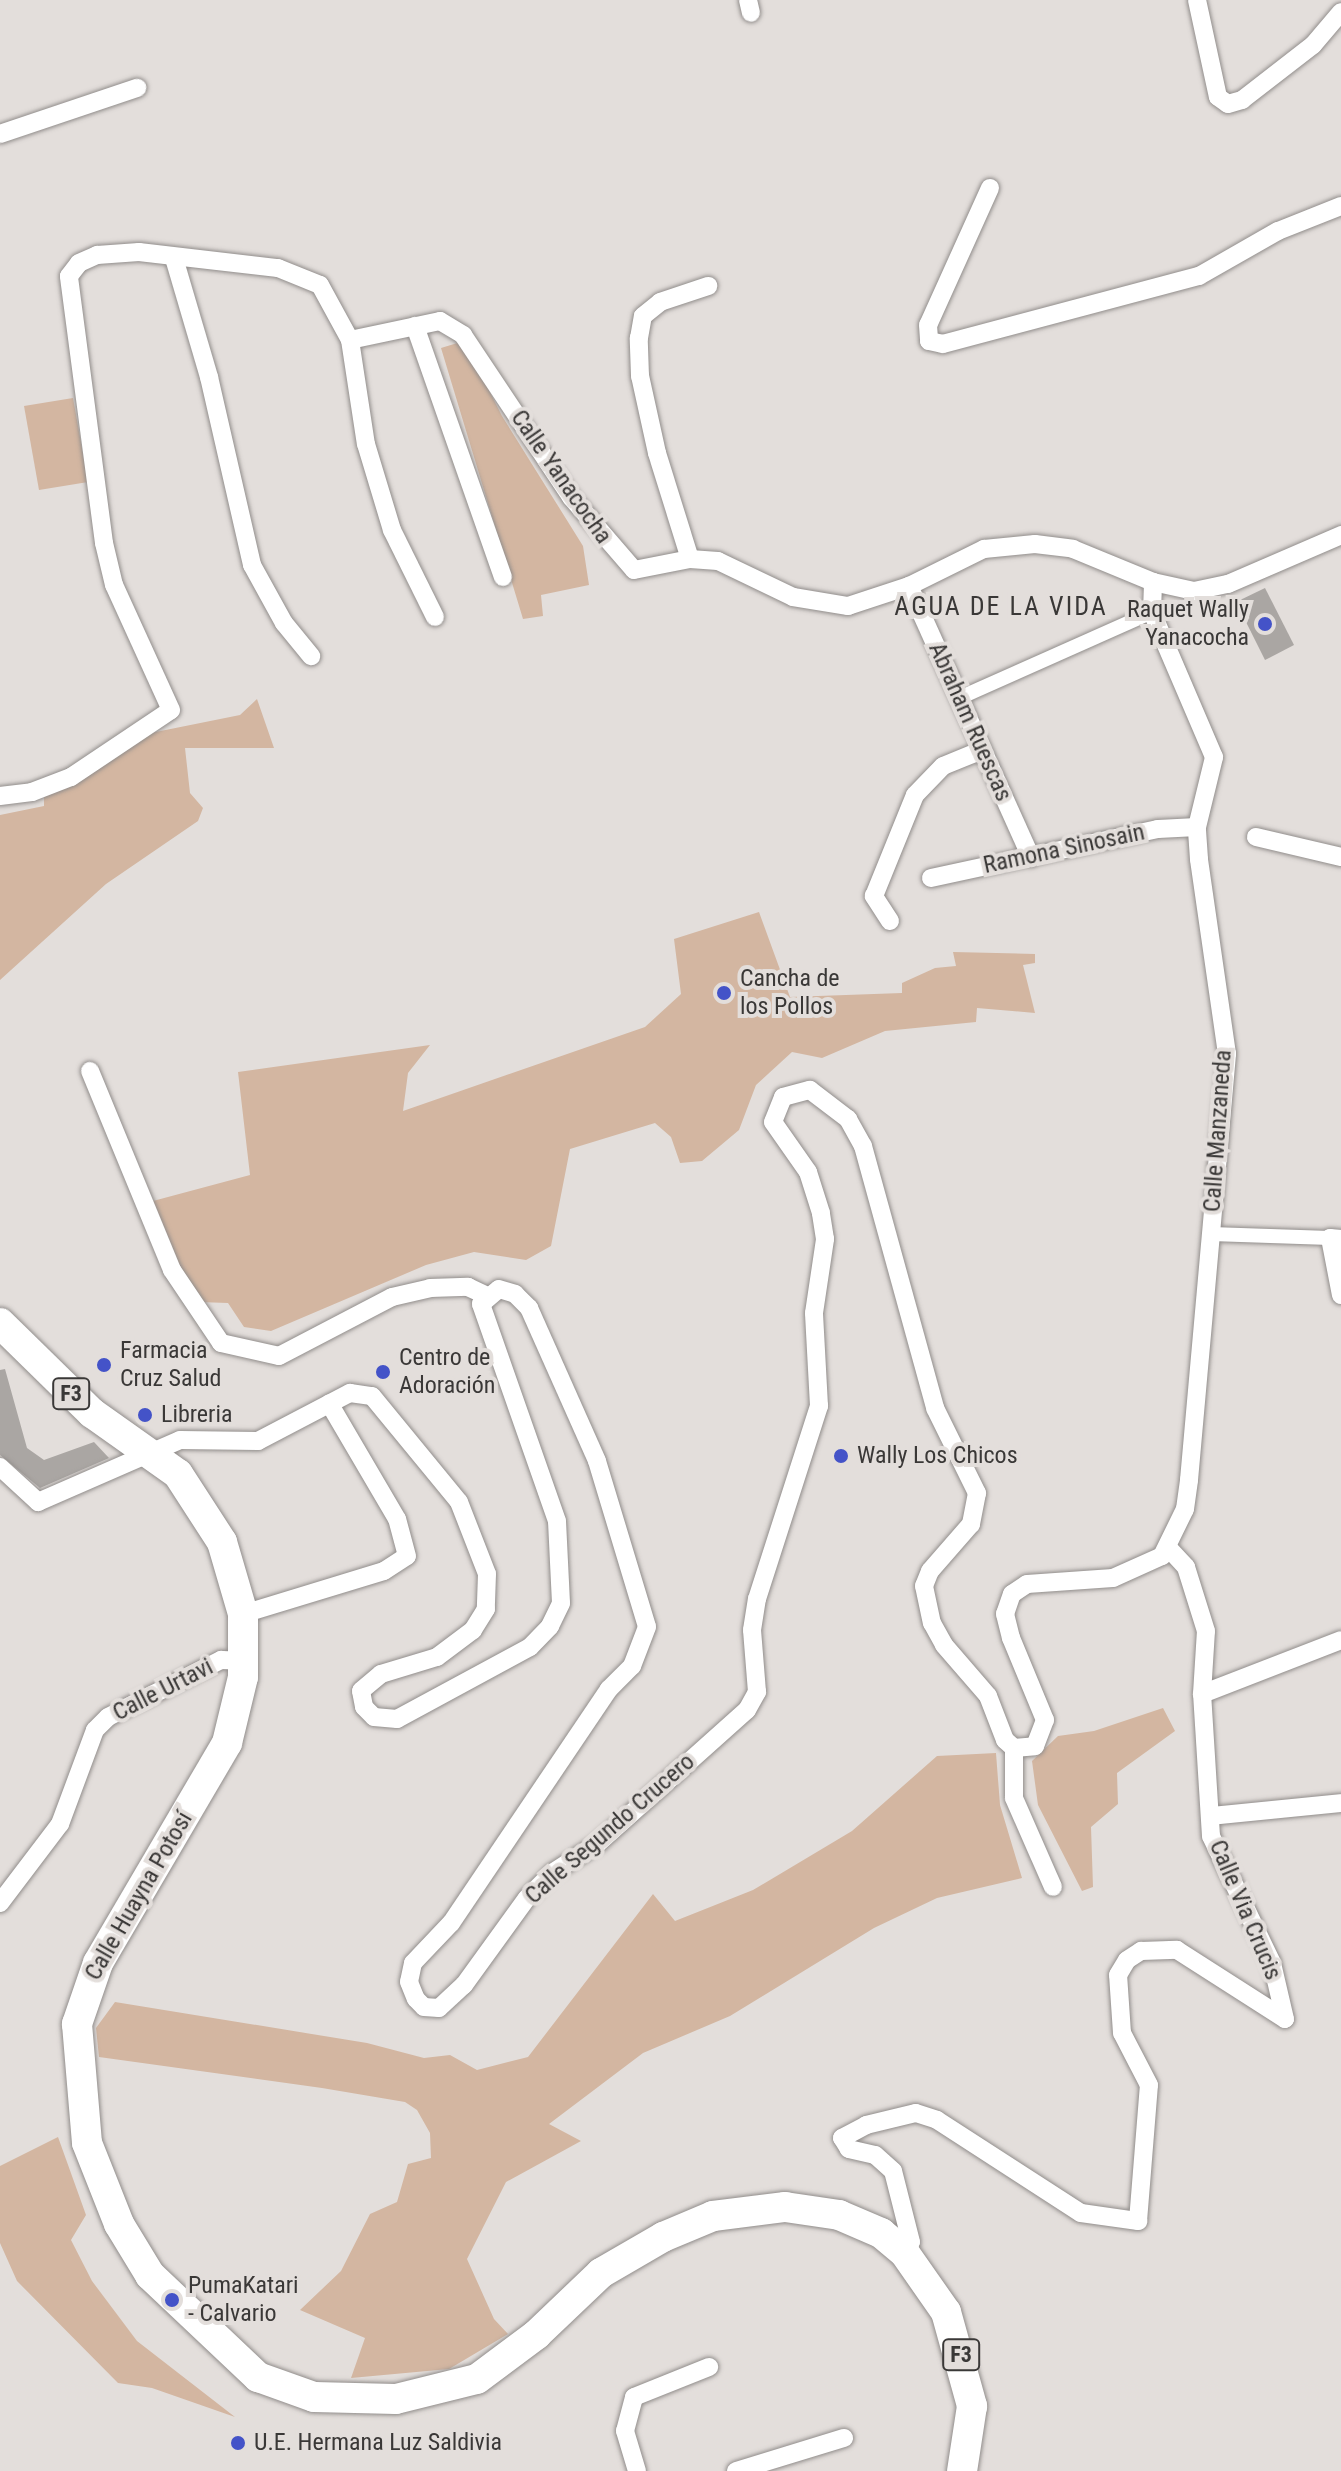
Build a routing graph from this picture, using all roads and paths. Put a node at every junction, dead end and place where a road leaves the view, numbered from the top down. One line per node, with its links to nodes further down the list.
1 (1197, 0): 2 (street)
2 (1341, 12)
3 (137, 88): 4 (street)
4 (0, 134)
5 (990, 188): 6 (street)
6 (1341, 206)
7 (174, 258): 10 (street); 18 (street); 21 (street)
8 (708, 286): 12 (street)
9 (415, 326): 10 (street, Calle Yanacocha); 12 (street, Calle Yanacocha); 13 (street)
10 (350, 340): 17 (street)
11 (1341, 535): 14 (street, Calle Yanacocha)
12 (690, 559): 15 (street, Calle Yanacocha)
13 (503, 577)
14 (1153, 582): 15 (street, Calle Yanacocha); 16 (street, Calle Manzaneda)
15 (909, 586): 19 (street, Abraham Ruescas)
16 (1152, 612): 19 (street); 22 (street, Calle Manzaneda)
17 (435, 617)
18 (311, 656)
19 (959, 698): 20 (street, Abraham Ruescas)
20 (982, 750): 25 (street, Abraham Ruescas); 27 (street)
21 (0, 796)
22 (1197, 827): 25 (street, Ramona Sinosain); 29 (street, Calle Manzaneda)
23 (1256, 837): 24 (street)
24 (1341, 857)
25 (1031, 858): 26 (street, Ramona Sinosain)
26 (931, 878)
27 (890, 921)
28 (90, 1071): 32 (street)
29 (1211, 1234): 30 (street); 37 (street, Calle Manzaneda)
30 (1336, 1239): 31 (street)
31 (1341, 1295)
32 (487, 1296): 34 (street); 42 (street, Calle Segundo Crucero)
33 (0, 1323): 35 (highway, Calle Huayna Potosí / F3)
34 (329, 1403): 35 (street); 38 (street)
35 (153, 1453): 36 (street); 38 (highway, Calle Huayna Potosí / F3)
36 (0, 1467)
37 (1169, 1549): 41 (street, Calle Via Crucis); 42 (street)
38 (243, 1614): 40 (highway, Calle Huayna Potosí / F3)
39 (1341, 1640): 41 (street)
40 (244, 1661): 46 (street, Calle Urtavi); 47 (highway, Calle Huayna Potosí / F3)
41 (1202, 1694): 44 (street, Calle Via Crucis)
42 (1014, 1748): 45 (street)
43 (1341, 1803): 44 (street)
44 (1211, 1816): 47 (street, Calle Via Crucis)
45 (1053, 1887)
46 (0, 1903)
47 (904, 2252): 52 (highway, Calle Huayna Potosí / F3)
48 (709, 2367): 50 (street)
49 (844, 2438): 51 (street)
50 (637, 2471)
51 (736, 2471)
52 (962, 2471)

